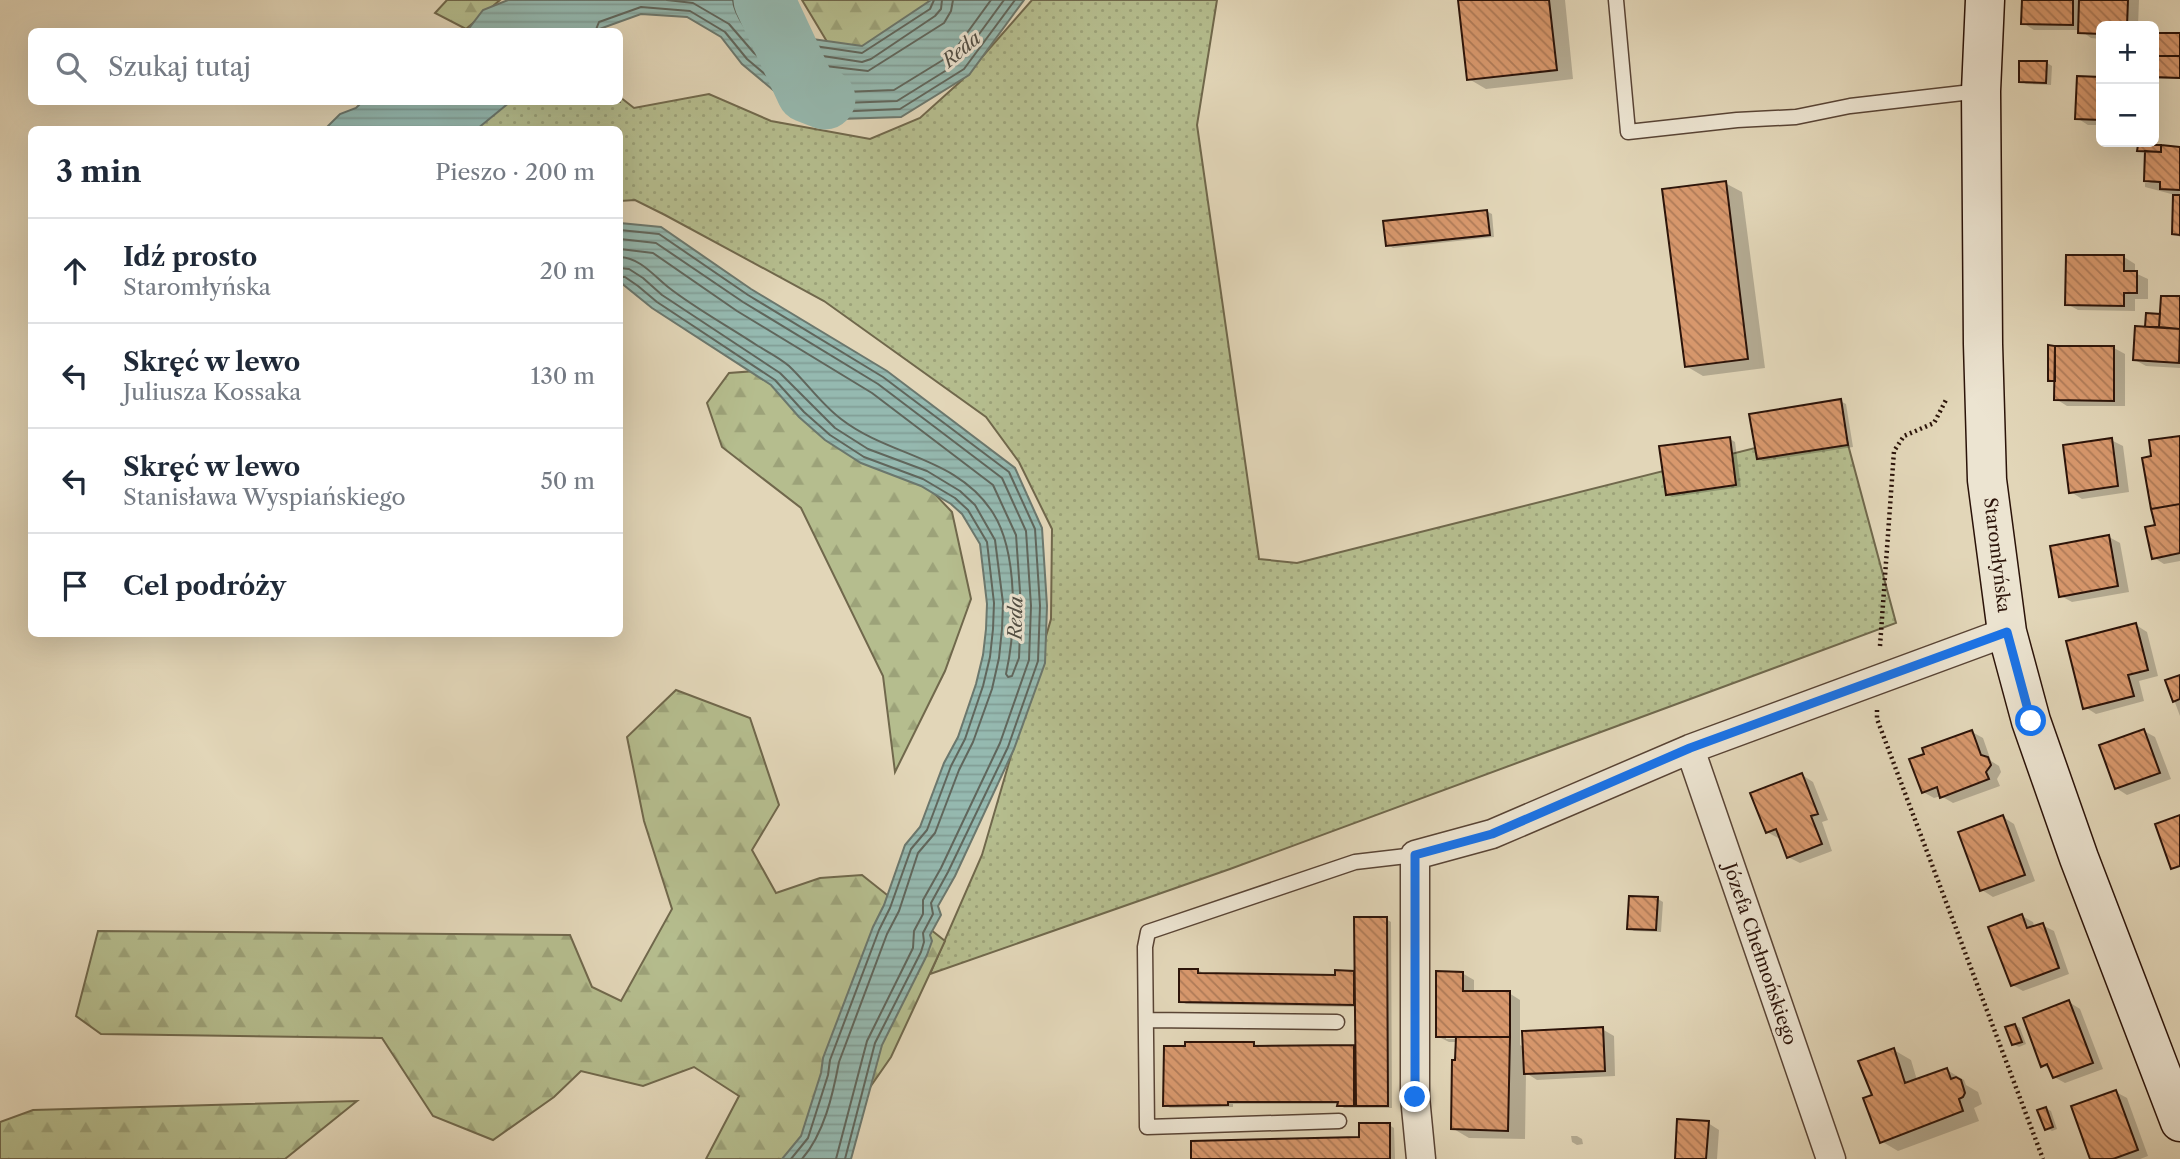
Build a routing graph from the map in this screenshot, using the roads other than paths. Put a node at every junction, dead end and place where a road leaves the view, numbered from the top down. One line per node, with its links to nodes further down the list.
1 (1616, 0): 3 (lane)
2 (1985, 0): 3 (main road, Staromłyńska)
3 (1981, 91): 4 (main road, Staromłyńska)
4 (2007, 632): 5 (street); 10 (main road, Staromłyńska)
5 (1690, 748): 6 (street); 12 (street, Józefa Chełmońskiego)
6 (1415, 855): 7 (lane); 11 (street)
7 (1146, 1020): 8 (lane); 9 (lane)
8 (1337, 1022)
9 (1339, 1121)
10 (2180, 1122)
11 (1421, 1159)
12 (1830, 1159)

